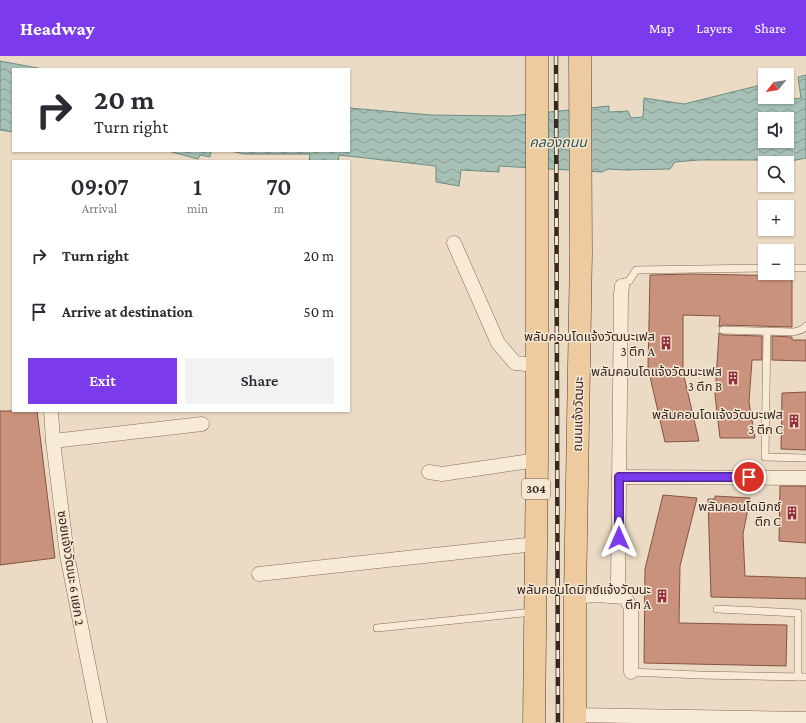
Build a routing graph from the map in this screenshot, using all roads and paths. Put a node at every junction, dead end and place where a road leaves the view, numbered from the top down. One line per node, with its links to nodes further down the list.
1 (537, 56): 11 (main road, 304)
2 (580, 56): 22 (main road, ถนนแจ้งวัฒนะ)
3 (454, 243): 11 (street)
4 (758, 268): 7 (lane)
5 (794, 268): 6 (lane)
6 (806, 268)
7 (622, 286): 18 (street)
8 (806, 326): 10 (lane)
9 (723, 330): 10 (lane)
10 (767, 331): 15 (lane)
11 (537, 365): 16 (main road, 304)
12 (51, 412): 14 (street, ซอยแจ้งวัฒนะ 6 แยก 2)
13 (202, 424): 14 (street)
14 (53, 441): 32 (street, ซอยแจ้งวัฒนะ 6 แยก 2)
15 (806, 458)
16 (537, 460): 17 (street); 20 (main road, 304)
17 (429, 472)
18 (619, 477): 19 (street); 23 (street)
19 (806, 478)
20 (536, 544): 21 (street); 25 (main road, 304)
21 (259, 574)
22 (575, 596): 23 (street); 30 (main road, ถนนแจ้งวัฒนะ)
23 (608, 596): 27 (street)
24 (717, 609): 28 (lane)
25 (535, 612): 26 (lane); 33 (main road, 304)
26 (377, 628)
27 (632, 672): 28 (lane)
28 (798, 676): 29 (lane)
29 (806, 677)
30 (575, 719): 31 (street)
31 (806, 719)
32 (100, 723)
33 (534, 723)

